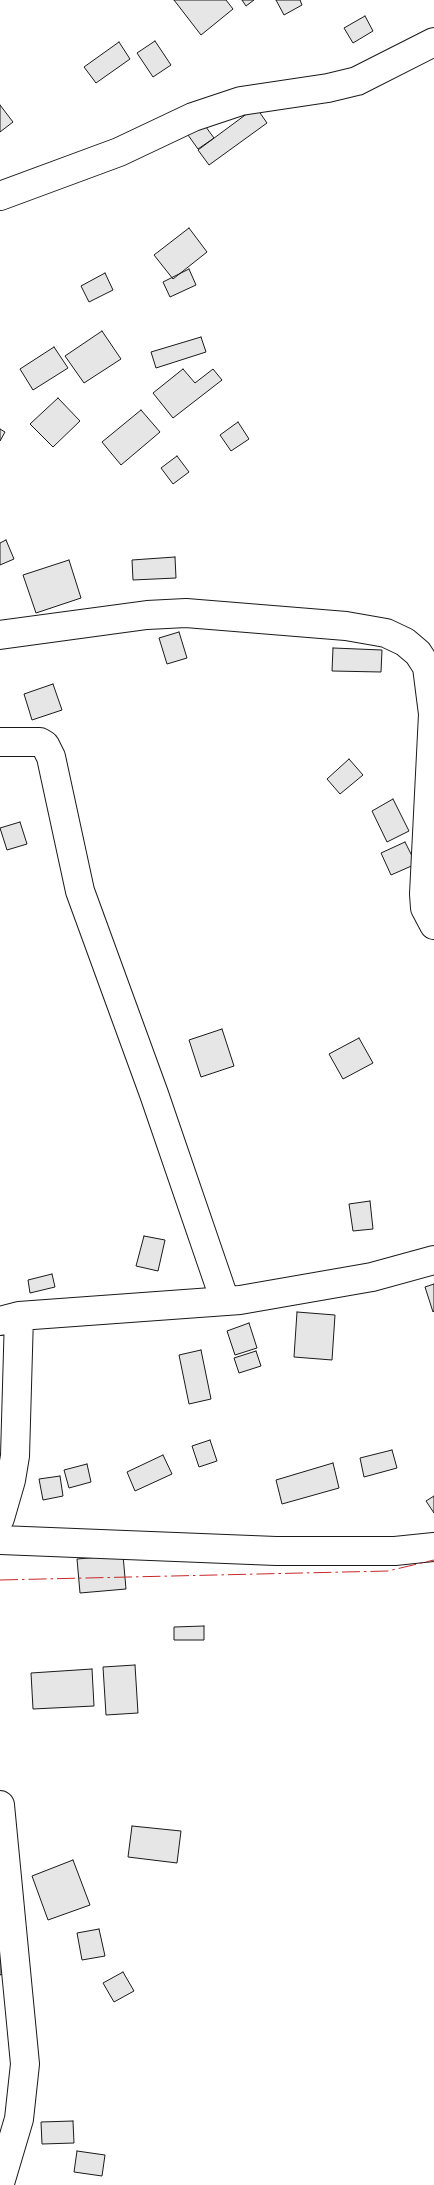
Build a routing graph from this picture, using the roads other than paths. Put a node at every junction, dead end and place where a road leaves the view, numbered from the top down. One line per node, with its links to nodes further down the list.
1 (434, 42): 2 (street)
2 (0, 196)
3 (0, 635): 5 (street)
4 (0, 742): 7 (street)
5 (434, 925)
6 (434, 1260): 7 (street)
7 (225, 1301): 8 (street)
8 (9, 1319): 9 (street)
9 (0, 1518)
10 (0, 1540): 11 (street)
11 (434, 1547)
12 (0, 1805): 13 (street)
13 (0, 2184)

